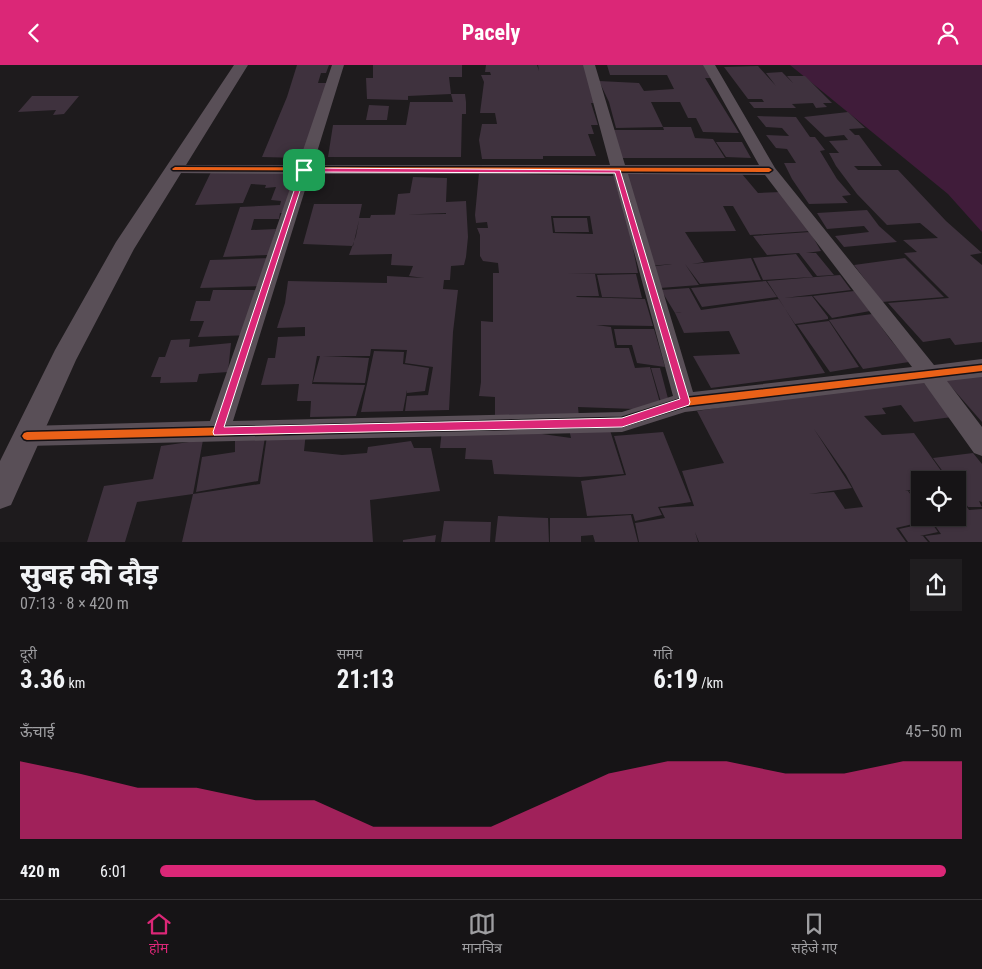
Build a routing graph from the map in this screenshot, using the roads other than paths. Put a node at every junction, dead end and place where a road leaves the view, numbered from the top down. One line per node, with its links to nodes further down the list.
1 (241, 65): 5 (street)
2 (338, 65): 6 (street)
3 (588, 65): 8 (street)
4 (709, 65): 7 (street)
5 (175, 169): 6 (street); 13 (street)
6 (304, 170): 8 (street); 12 (street)
7 (768, 170): 8 (street); 10 (street)
8 (618, 171): 11 (street)
9 (982, 368): 10 (street)
10 (930, 375): 11 (street); 14 (street)
11 (686, 402): 12 (street)
12 (218, 432): 13 (street)
13 (27, 436): 15 (street)
14 (982, 445)
15 (0, 494)

